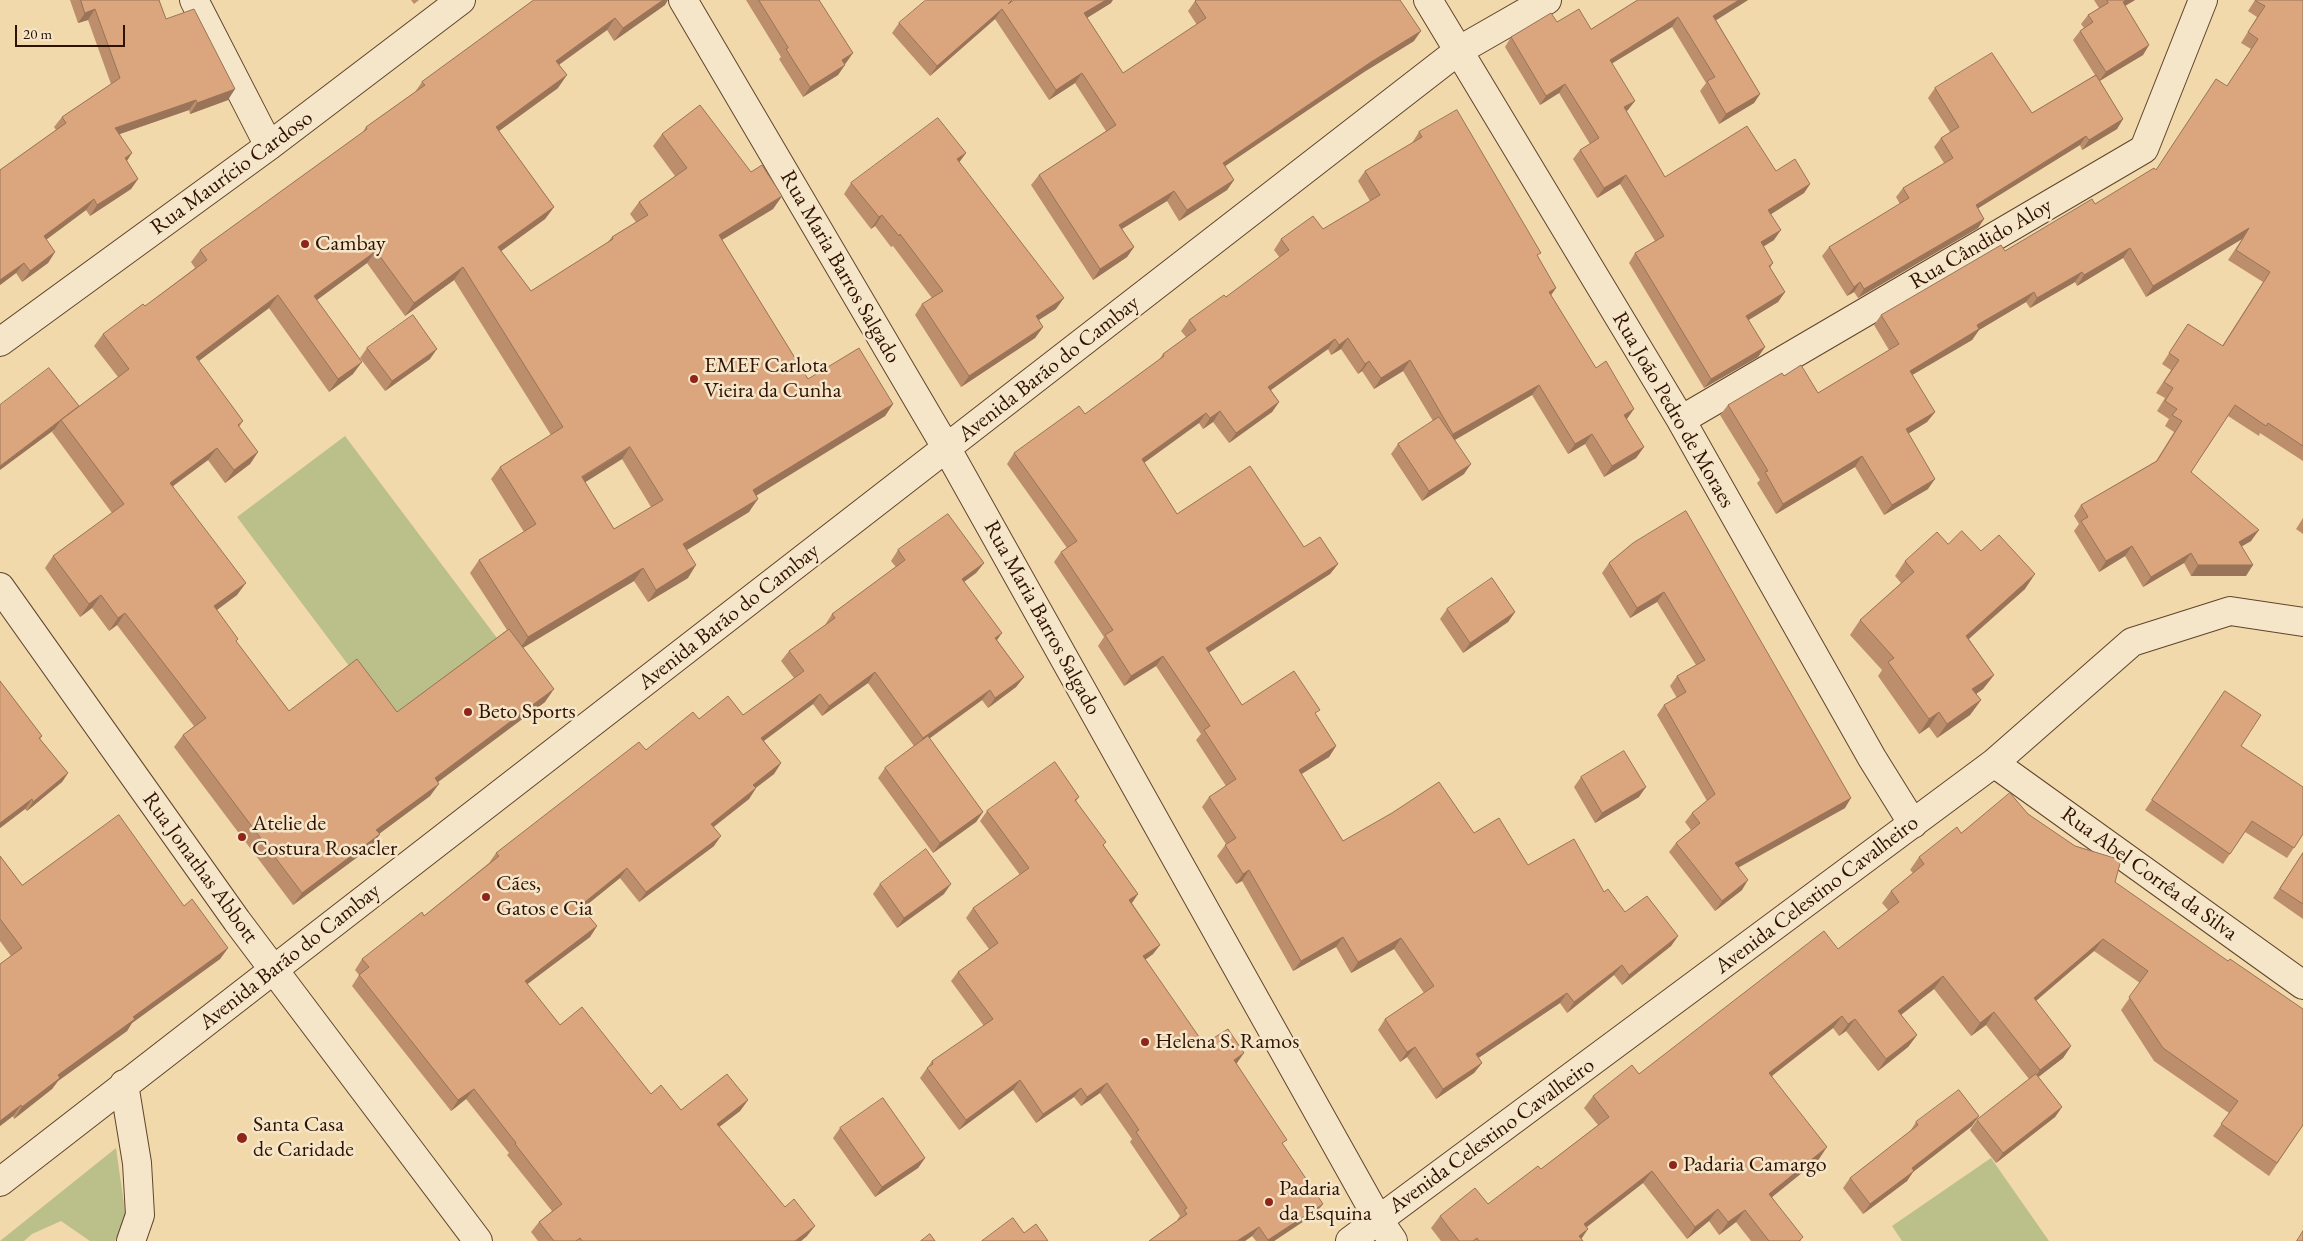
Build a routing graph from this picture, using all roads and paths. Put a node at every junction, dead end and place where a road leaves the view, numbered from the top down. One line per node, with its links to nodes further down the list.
1 (194, 0): 8 (street)
2 (460, 0): 8 (street, Rua Maurício Cardoso)
3 (683, 0): 11 (street, Rua Maria Barros Salgado)
4 (1428, 0): 7 (street, Rua João Pedro de Moraes)
5 (1547, 0): 7 (street, Avenida Barão do Cambay)
6 (2203, 0): 10 (street, Rua Cândido Aloy)
7 (1458, 51): 10 (street, Rua João Pedro de Moraes); 11 (street, Avenida Barão do Cambay)
8 (270, 146): 9 (street, Rua Maurício Cardoso)
9 (0, 342)
10 (1681, 420): 15 (street, Rua João Pedro de Moraes)
11 (947, 449): 16 (street, Avenida Barão do Cambay); 20 (street, Rua Maria Barros Salgado)
12 (0, 587): 16 (street, Rua Jonathas Abbott)
13 (2303, 622): 14 (street, Avenida Celestino Cavalheiro)
14 (1994, 763): 15 (street, Avenida Celestino Cavalheiro); 17 (street, Rua Abel Corrêa da Silva)
15 (1912, 824): 20 (street, Avenida Celestino Cavalheiro)
16 (274, 970): 18 (street, Avenida Barão do Cambay); 22 (street, Rua Jonathas Abbott)
17 (2303, 985)
18 (124, 1084): 19 (street, Avenida Barão do Cambay); 21 (street)
19 (0, 1182)
20 (1386, 1230): 23 (street, Avenida Celestino Cavalheiro)
21 (131, 1241)
22 (478, 1241)
23 (1350, 1241)

